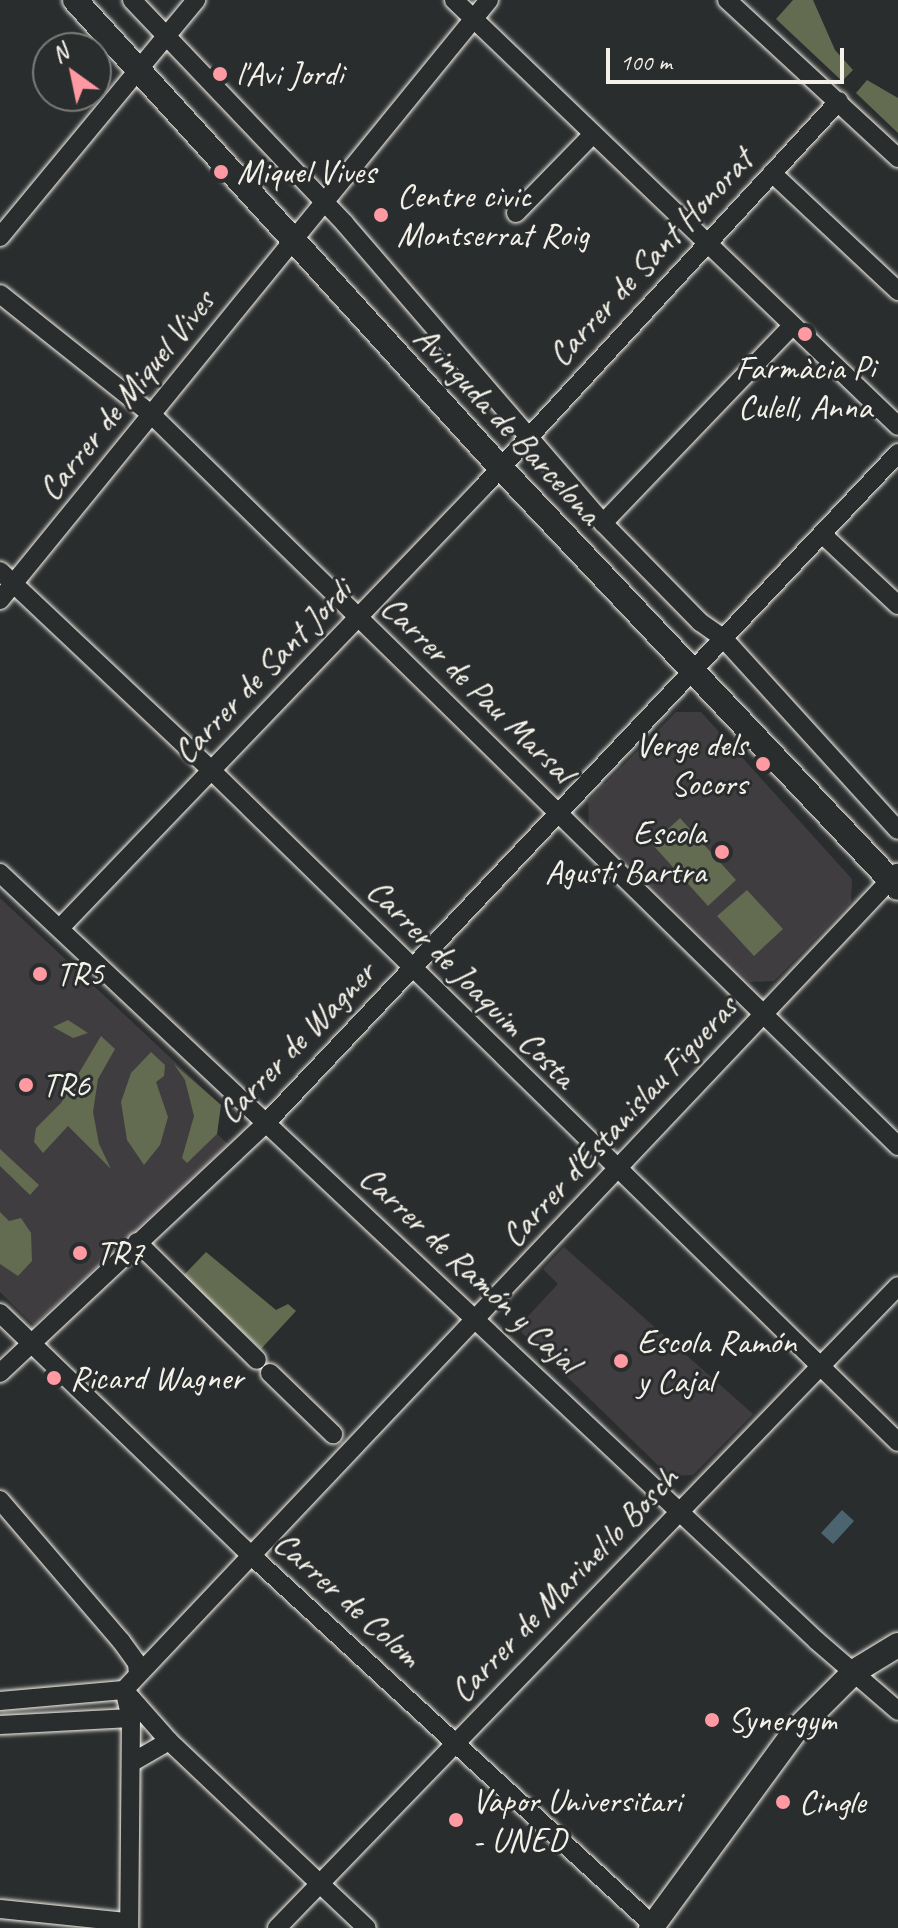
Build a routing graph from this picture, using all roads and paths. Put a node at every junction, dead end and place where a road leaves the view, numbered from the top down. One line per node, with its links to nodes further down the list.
1 (75, 0): 10 (street, Avinguda de Barcelona)
2 (95, 0): 10 (street, Avinguda de Barcelona)
3 (132, 0): 9 (street, Avinguda de Barcelona)
4 (196, 0): 9 (street)
5 (454, 0): 8 (street)
6 (489, 0): 8 (street, Carrer de Miquel Vives)
7 (727, 0): 11 (street)
8 (475, 19): 12 (street); 15 (street, Carrer de Miquel Vives)
9 (166, 37): 10 (street); 15 (street, Avinguda de Barcelona)
10 (143, 64): 17 (street, Avinguda de Barcelona); 18 (street)
11 (839, 101): 13 (street); 14 (street, Carrer de Sant Honorat)
12 (593, 134): 16 (street); 19 (street)
13 (898, 158)
14 (772, 173): 19 (street, Carrer de Sant Honorat); 20 (street)
15 (324, 202): 17 (street, Carrer de Miquel Vives); 25 (street, Avinguda de Barcelona)
16 (516, 213)
17 (297, 235): 23 (street, Carrer de Miquel Vives); 27 (street, Avinguda de Barcelona)
18 (0, 237)
19 (707, 244): 22 (street); 25 (street, Carrer de Sant Honorat)
20 (898, 291)
21 (0, 294): 23 (street, Carrer de Pau Marsal)
22 (792, 326): 24 (street); 28 (street)
23 (151, 414): 30 (street, Carrer de Miquel Vives); 33 (street, Carrer de Pau Marsal)
24 (898, 426)
25 (527, 435): 27 (street, Carrer de Sant Honorat); 28 (street, Avinguda de Barcelona)
26 (898, 453): 29 (street, Carrer de Wagner)
27 (504, 462): 33 (street, Carrer de Sant Jordi); 35 (street, Avinguda de Barcelona)
28 (603, 523): 34 (street, Avinguda de Barcelona)
29 (822, 534): 32 (street); 34 (street, Carrer de Wagner)
30 (7, 577): 31 (street, Carrer de Miquel Vives); 36 (street, Carrer de Joaquim Costa)
31 (0, 600)
32 (898, 605)
33 (357, 618): 36 (street, Carrer de Sant Jordi); 37 (street, Carrer de Pau Marsal)
34 (724, 639): 35 (street, Carrer de Wagner); 38 (street, Avinguda de Barcelona)
35 (695, 668): 37 (street, Carrer de Wagner); 40 (street, Avinguda de Barcelona)
36 (210, 769): 41 (street, Carrer de Sant Jordi); 42 (street, Carrer de Joaquim Costa)
37 (560, 812): 42 (street, Carrer de Wagner); 43 (street, Carrer de Pau Marsal)
38 (898, 830)
39 (0, 873): 41 (street, Carrer de Ramón y Cajal)
40 (896, 878): 43 (street, Carrer d'Estanislau Figueras)
41 (60, 928): 44 (street, Carrer de Ramón y Cajal)
42 (412, 968): 44 (street, Carrer de Wagner); 46 (street, Carrer de Joaquim Costa)
43 (763, 1012): 45 (street, Carrer de Pau Marsal); 46 (street, Carrer d'Estanislau Figueras)
44 (267, 1122): 47 (street, Carrer de Wagner); 50 (street, Carrer de Ramón y Cajal)
45 (898, 1146)
46 (616, 1171): 50 (street, Carrer d'Estanislau Figueras); 52 (street, Carrer de Joaquim Costa)
47 (137, 1242): 51 (street, Carrer de Wagner); 54 (street)
48 (898, 1286): 52 (street, Carrer de Marinel·lo Bosch)
49 (0, 1313): 51 (street, Carrer de Colom)
50 (476, 1319): 54 (street, Carrer d'Estanislau Figueras); 57 (street, Carrer de Ramón y Cajal)
51 (32, 1343): 53 (street, Carrer de Wagner); 58 (street, Carrer de Colom)
52 (822, 1365): 55 (street, Carrer de Joaquim Costa); 57 (street, Carrer de Marinel·lo Bosch)
53 (0, 1373)
54 (342, 1442): 58 (street, Carrer d'Estanislau Figueras)
55 (898, 1442)
56 (0, 1500): 61 (street)
57 (679, 1511): 60 (street, Carrer de Ramón y Cajal); 68 (street, Carrer de Marinel·lo Bosch)
58 (253, 1557): 61 (street, Carrer d'Estanislau Figueras); 68 (street, Carrer de Colom)
59 (898, 1645): 60 (street)
60 (855, 1671): 64 (street, Carrer de Ramón y Cajal); 73 (street)
61 (138, 1674): 62 (street, Carrer d'Estanislau Figueras)
62 (124, 1690): 63 (street); 65 (street); 67 (street)
63 (0, 1701)
64 (898, 1711)
65 (131, 1718): 66 (street); 69 (street)
66 (0, 1725)
67 (169, 1741): 69 (street); 70 (street)
68 (456, 1742): 70 (street, Carrer de Marinel·lo Bosch); 73 (street, Carrer de Colom)
69 (131, 1763): 72 (street)
70 (320, 1884): 74 (street, Carrer de Marinel·lo Bosch); 75 (street)
71 (0, 1909): 72 (street)
72 (127, 1925)
73 (653, 1927)
74 (277, 1928)
75 (367, 1928)

